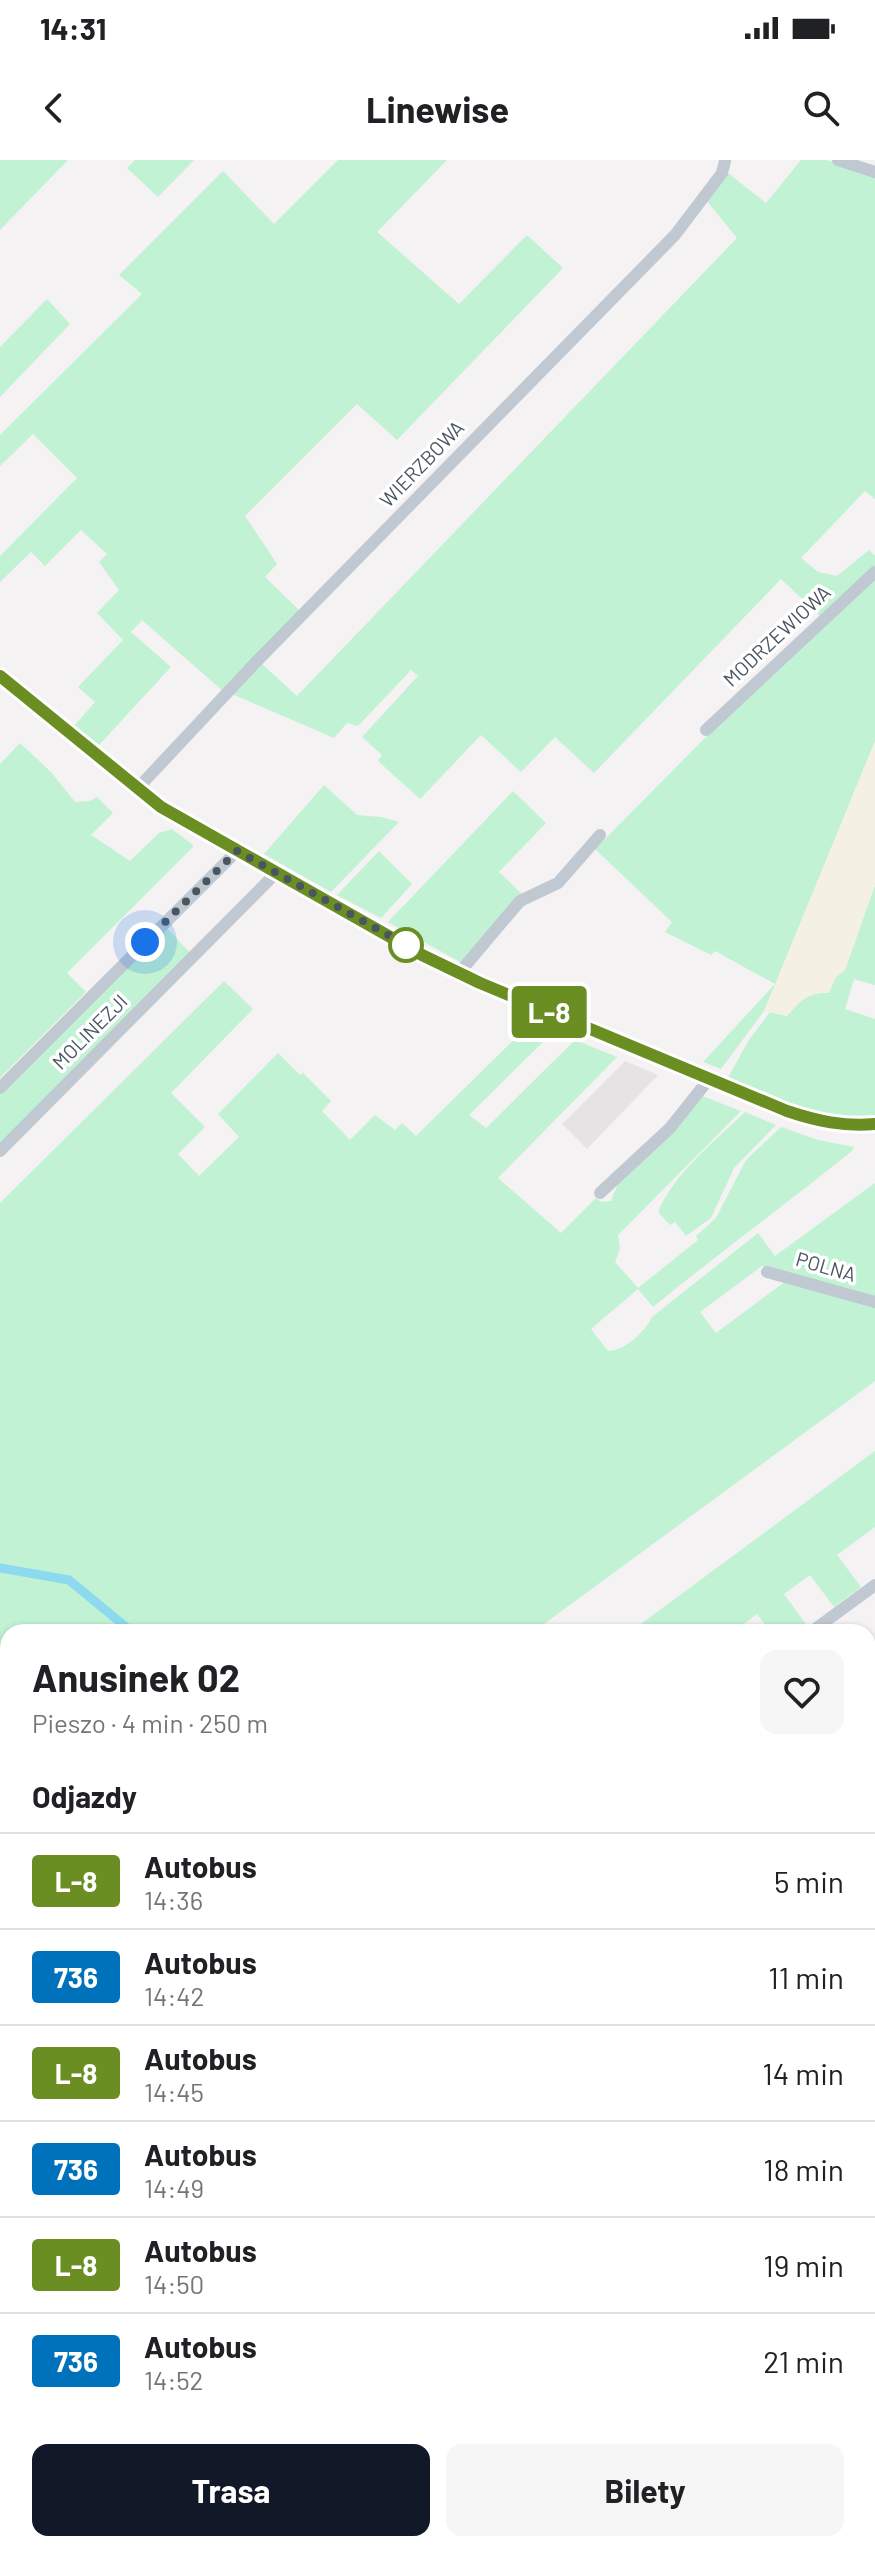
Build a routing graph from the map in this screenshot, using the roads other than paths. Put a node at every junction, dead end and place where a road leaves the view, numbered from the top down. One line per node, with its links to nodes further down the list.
1 (711, 160): 2 (street)
2 (726, 160): 8 (street, WIERZBOWA)
3 (838, 160): 4 (street)
4 (875, 172)
5 (875, 572): 7 (street, MODRZEWIOWA)
6 (0, 676): 8 (main road)
7 (706, 730)
8 (138, 788): 10 (main road)
9 (600, 835): 12 (street)
10 (237, 851): 11 (main road); 14 (street)
11 (276, 873): 12 (main road); 16 (street, MOLINEZJI)
12 (459, 973): 13 (main road)
13 (709, 1079): 15 (main road); 17 (street)
14 (0, 1088)
15 (875, 1124)
16 (0, 1151)
17 (600, 1193)
18 (767, 1272): 19 (street, POLNA)
19 (875, 1302)
20 (875, 1585): 21 (street)
21 (822, 1624)

